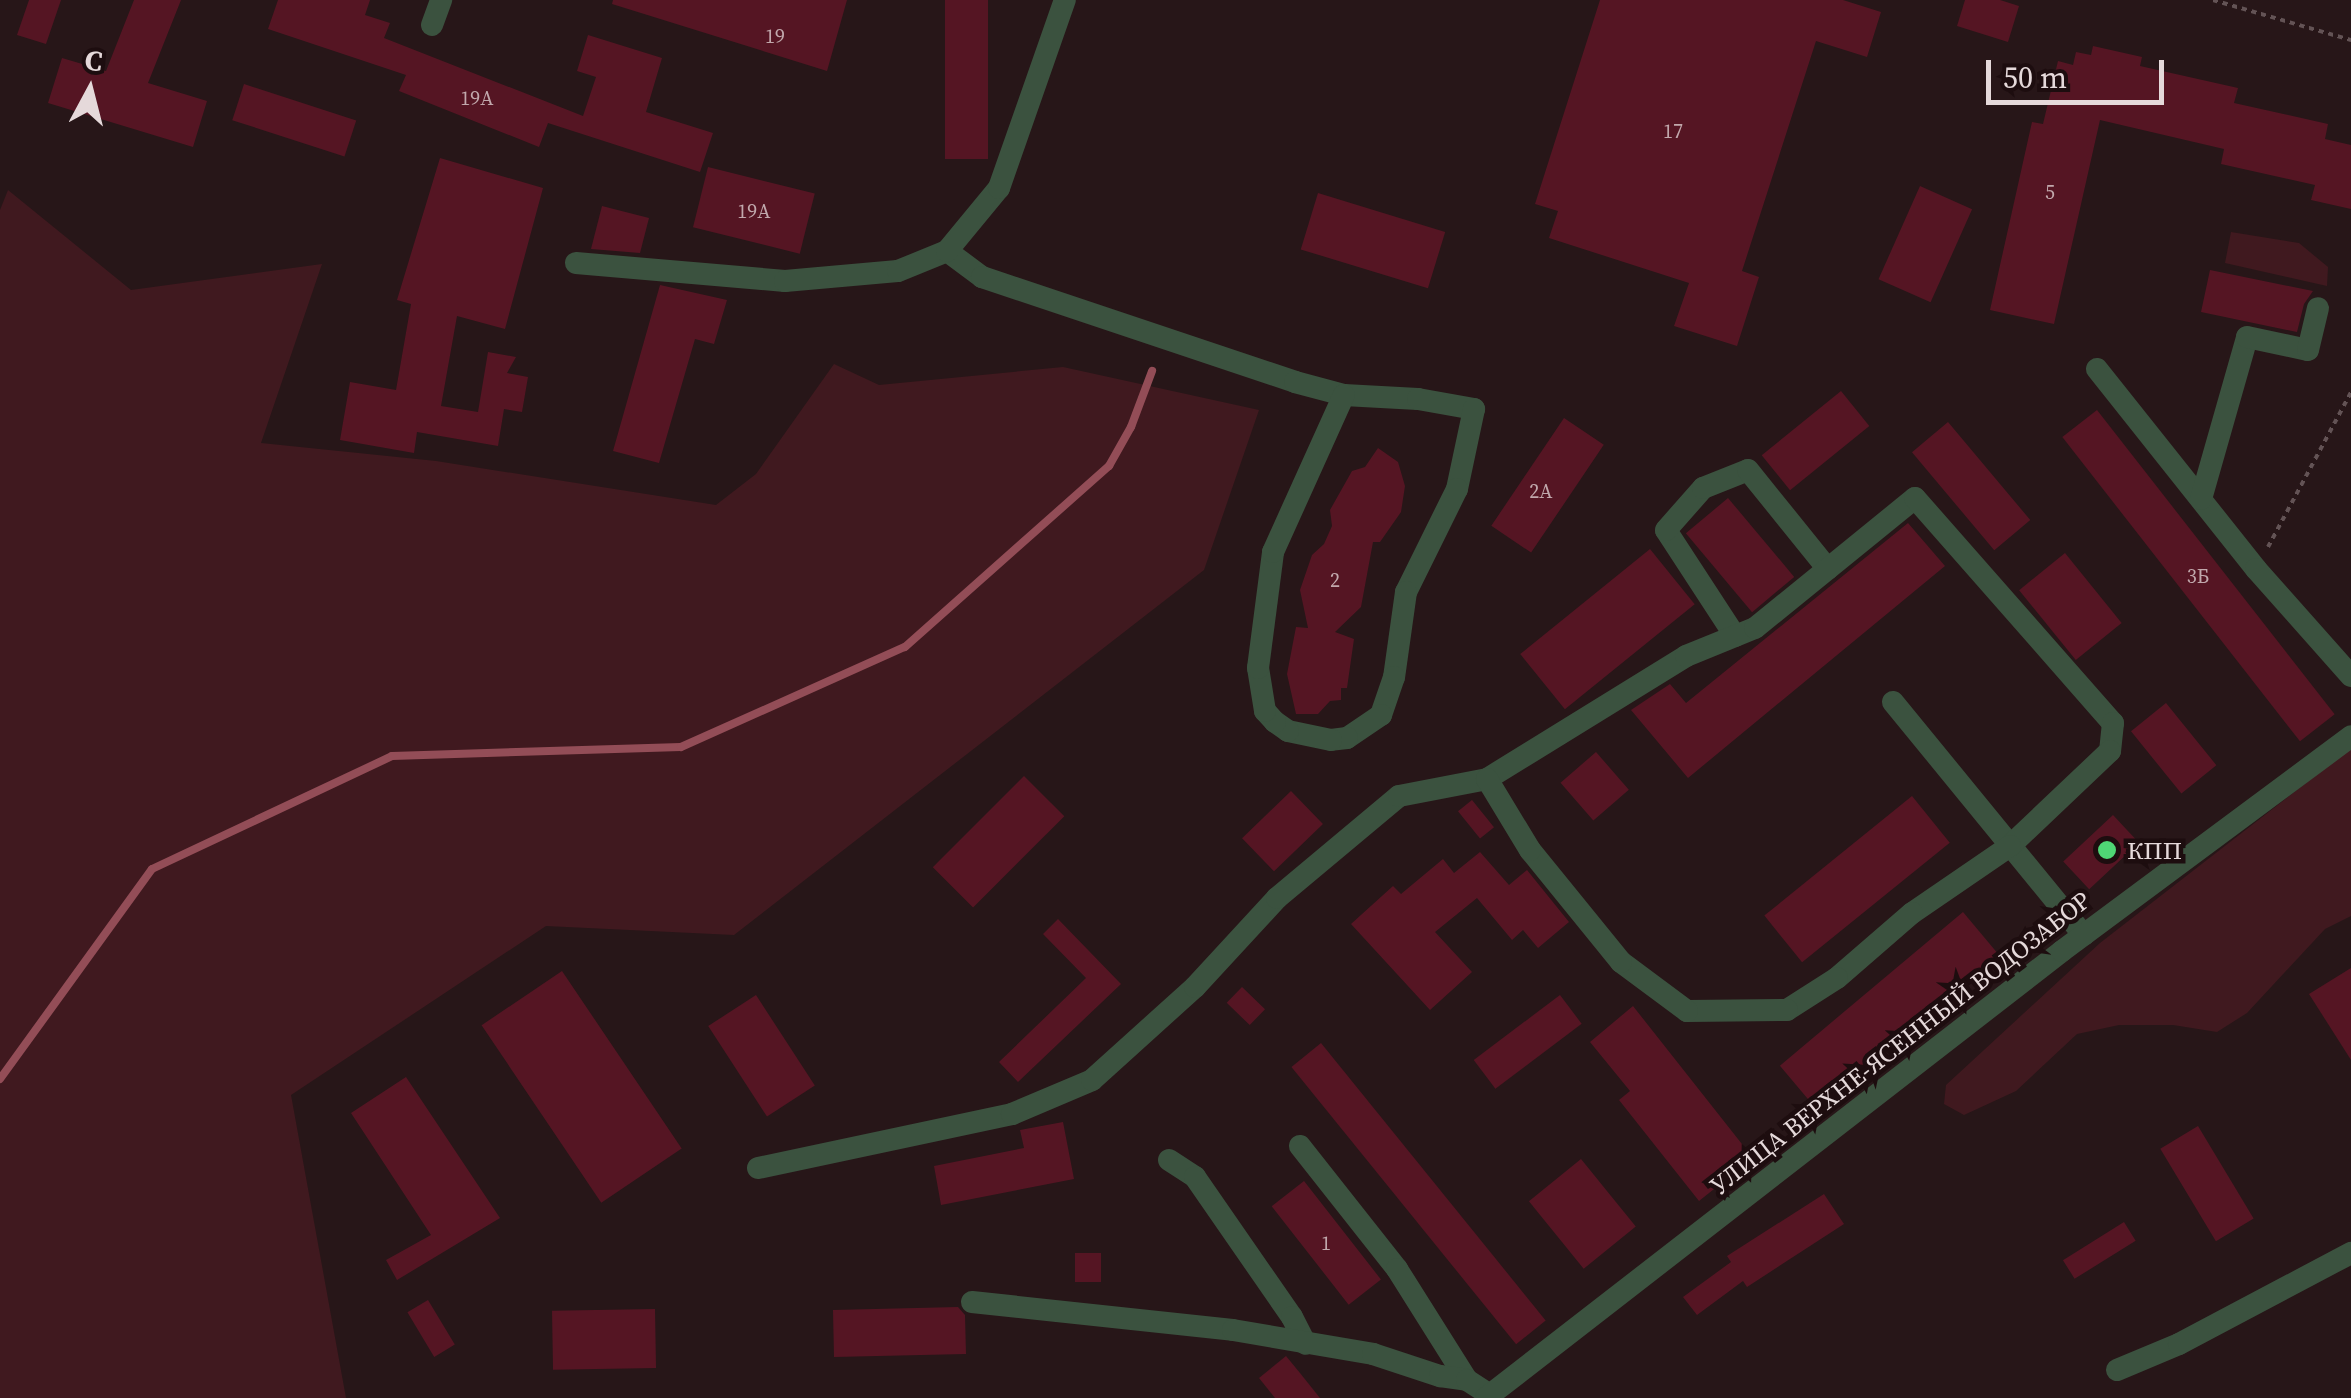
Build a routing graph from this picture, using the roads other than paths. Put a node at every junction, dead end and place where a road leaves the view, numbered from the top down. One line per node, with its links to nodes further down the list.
1 (441, 0): 3 (street)
2 (1065, 0): 4 (street)
3 (432, 25)
4 (947, 251): 5 (street); 8 (street)
5 (576, 263)
6 (2318, 308): 9 (street)
7 (2097, 369): 9 (street)
8 (1344, 394): 8 (street)
9 (2201, 499): 12 (street)
10 (1828, 569): 11 (street); 11 (street); 16 (street)
11 (1736, 636): 15 (street)
12 (2351, 676)
13 (1894, 702): 16 (street)
14 (2351, 736): 17 (street, УЛИЦА ВЕРХНЕ-ЯСЕННЫЙ ВОДОЗАБОР)
15 (1487, 779): 16 (street); 20 (street)
16 (2010, 846): 17 (street)
17 (2084, 935): 26 (street, УЛИЦА ВЕРХНЕ-ЯСЕННЫЙ ВОДОЗАБОР)
18 (1300, 1146): 25 (street)
19 (1169, 1160): 23 (street)
20 (758, 1168)
21 (2351, 1252): 24 (street)
22 (972, 1302): 23 (street)
23 (1306, 1344): 25 (street)
24 (2117, 1370)
25 (1467, 1380): 26 (street)
26 (1488, 1396)

